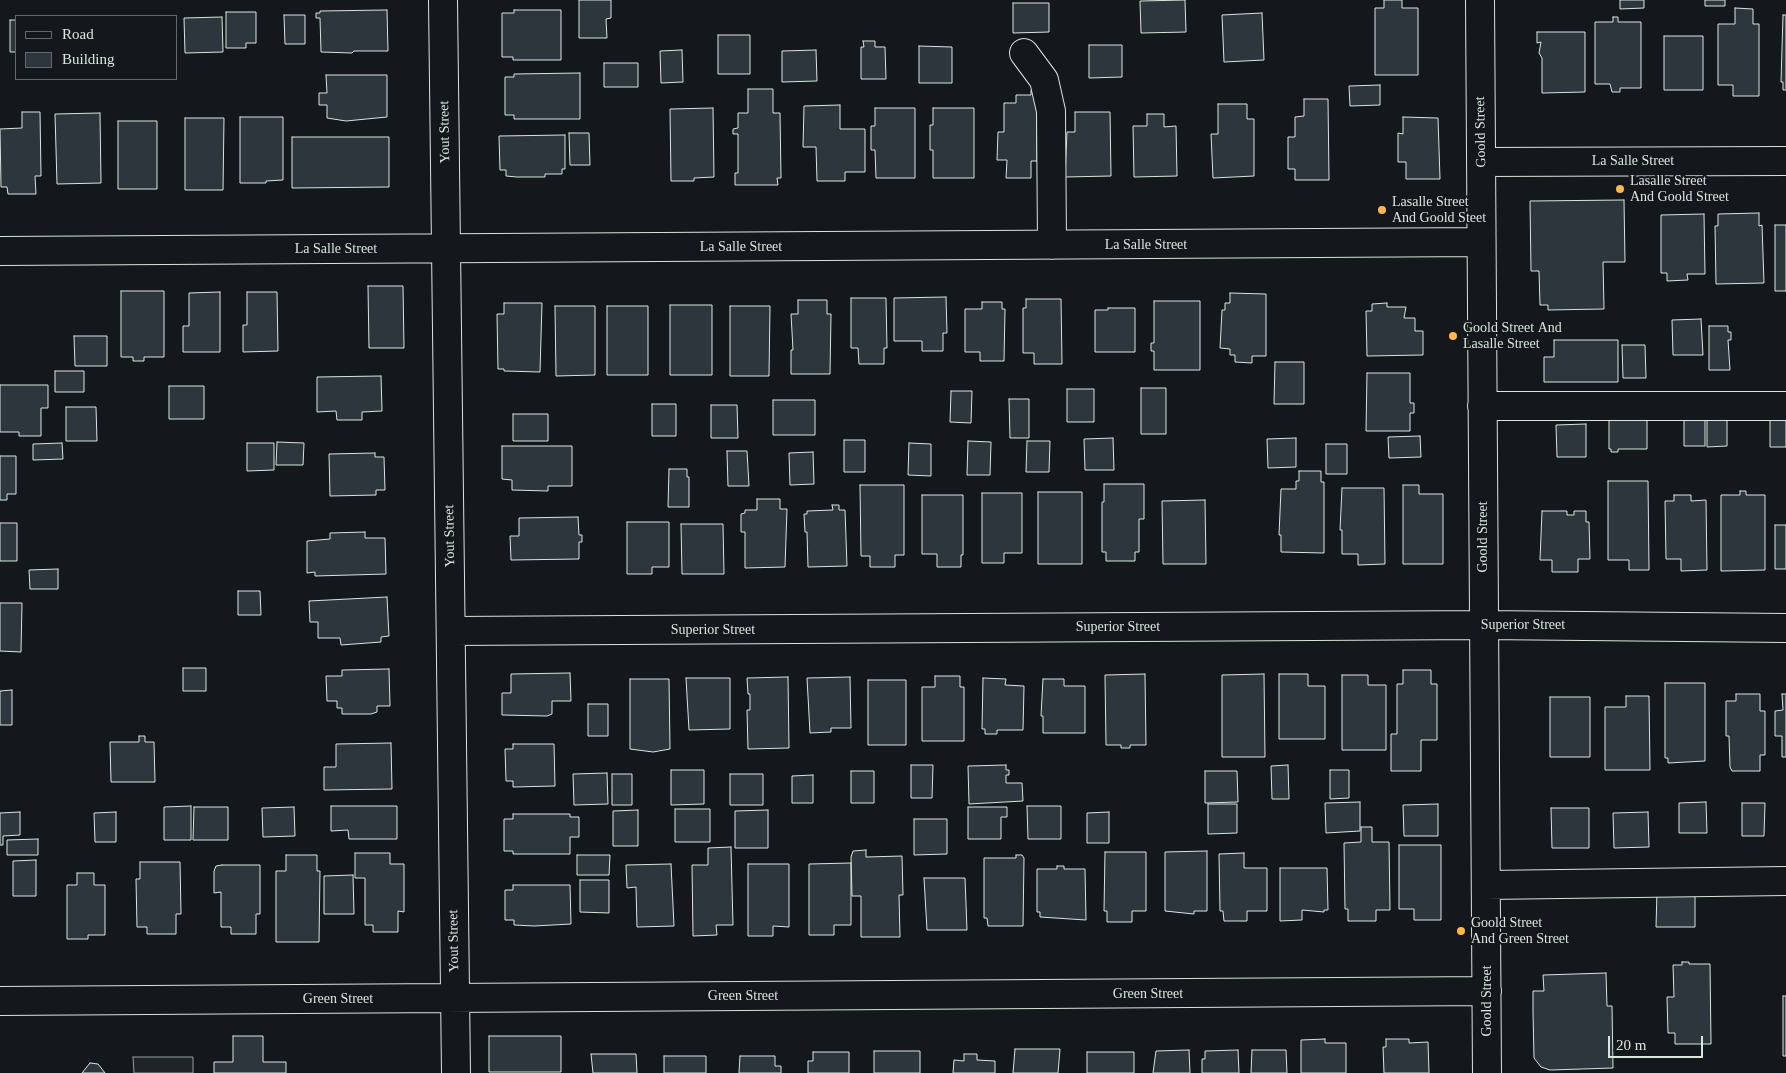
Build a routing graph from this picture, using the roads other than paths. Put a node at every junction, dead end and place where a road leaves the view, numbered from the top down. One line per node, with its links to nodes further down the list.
1 (444, 0): 8 (street, Yout Street)
2 (1480, 0): 5 (street, Goold Street)
3 (1024, 53): 7 (street)
4 (1786, 160): 5 (street, La Salle Street)
5 (1481, 162): 6 (street, Goold Street)
6 (1481, 242): 7 (street, La Salle Street); 10 (street, Goold Street)
7 (1052, 245): 8 (street, La Salle Street)
8 (447, 249): 9 (street, La Salle Street); 14 (street, Yout Street)
9 (0, 251)
10 (1482, 406): 11 (street); 12 (street, Goold Street)
11 (1786, 406)
12 (1484, 625): 13 (street, Superior Street); 14 (street, Superior Street); 16 (street, Goold Street)
13 (1786, 628)
14 (451, 631): 18 (street, Yout Street)
15 (1786, 881): 16 (street)
16 (1486, 885): 17 (street, Goold Street)
17 (1487, 992): 18 (street, Green Street); 21 (street, Goold Street)
18 (455, 998): 19 (street, Green Street); 20 (street, Yout Street)
19 (0, 1001)
20 (456, 1073)
21 (1487, 1073)

